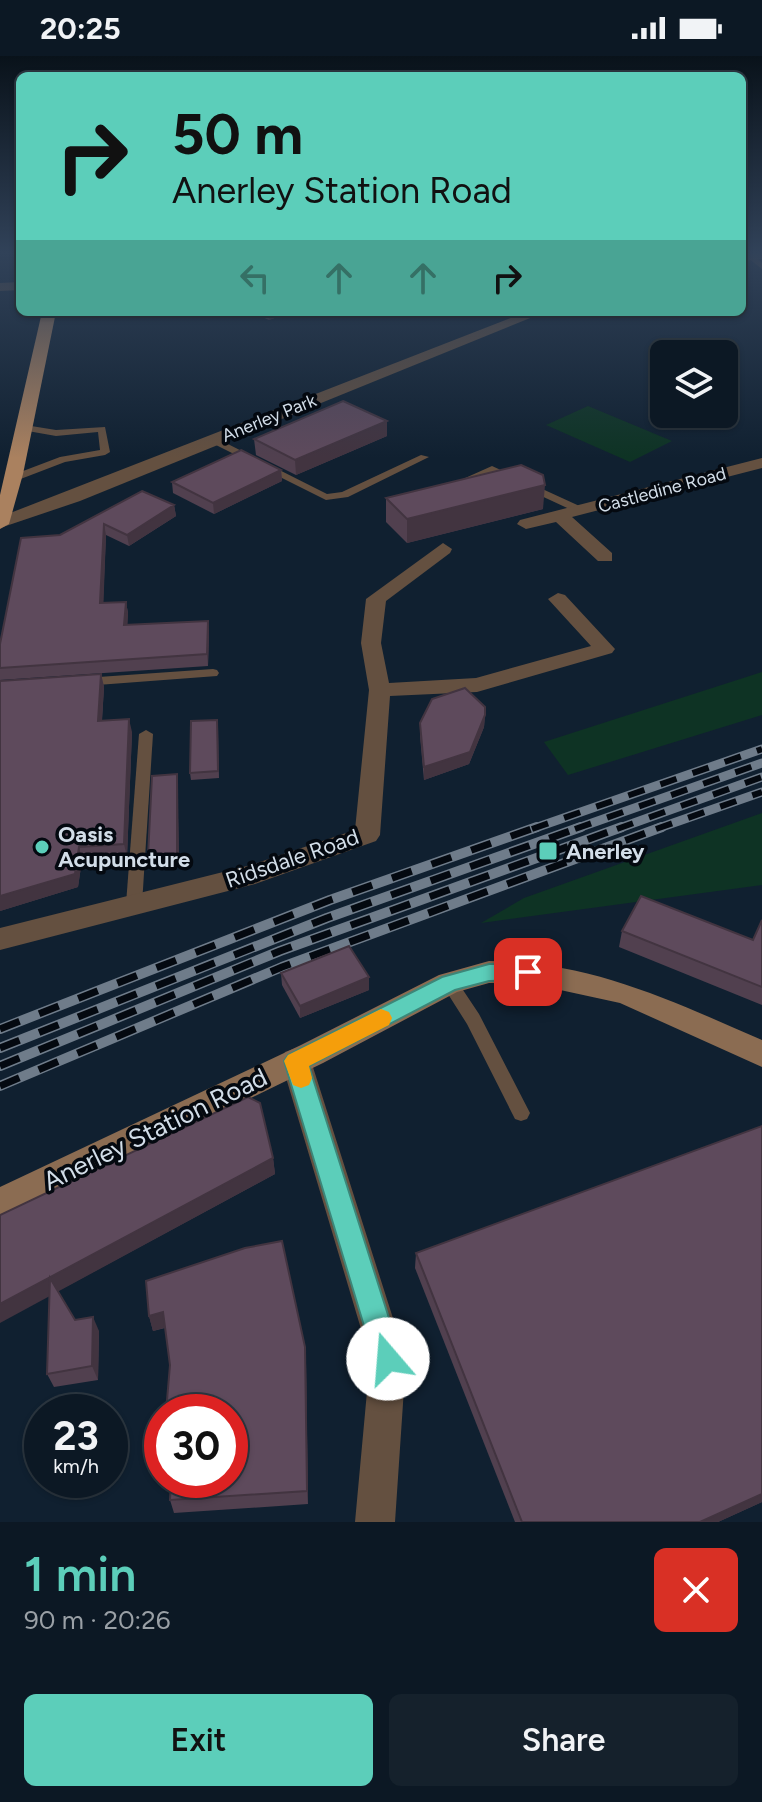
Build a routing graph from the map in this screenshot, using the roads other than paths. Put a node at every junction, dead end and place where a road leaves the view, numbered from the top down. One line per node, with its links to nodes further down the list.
1 (47, 320): 3 (main road)
2 (517, 320): 5 (street, Anerley Park)
3 (25, 428): 4 (lane); 9 (main road)
4 (75, 431): 6 (lane); 6 (lane)
5 (215, 441): 7 (lane); 13 (street, Anerley Park)
6 (76, 457): 9 (lane)
7 (424, 457)
8 (762, 463): 11 (street, Castledine Road)
9 (14, 478): 13 (main road)
10 (450, 486): 11 (lane)
11 (582, 511): 12 (street, Castledine Road)
12 (561, 517): 14 (street, Castledine Road); 16 (street, Castledine Road)
13 (0, 524)
14 (526, 524)
15 (443, 549): 20 (street, Ridsdale Road)
16 (605, 557)
17 (558, 599): 20 (street)
18 (213, 673): 19 (lane)
19 (76, 682)
20 (380, 690): 22 (street, Ridsdale Road)
21 (146, 734): 22 (lane)
22 (134, 904): 23 (street, Ridsdale Road)
23 (0, 939)
24 (449, 983): 25 (street, Anerley Station Road); 26 (street, Anerley Station Road); 27 (lane)
25 (762, 1054)
26 (296, 1061): 28 (street, Anerley Station Road); 29 (street)
27 (521, 1113)
28 (0, 1204)
29 (375, 1522)

